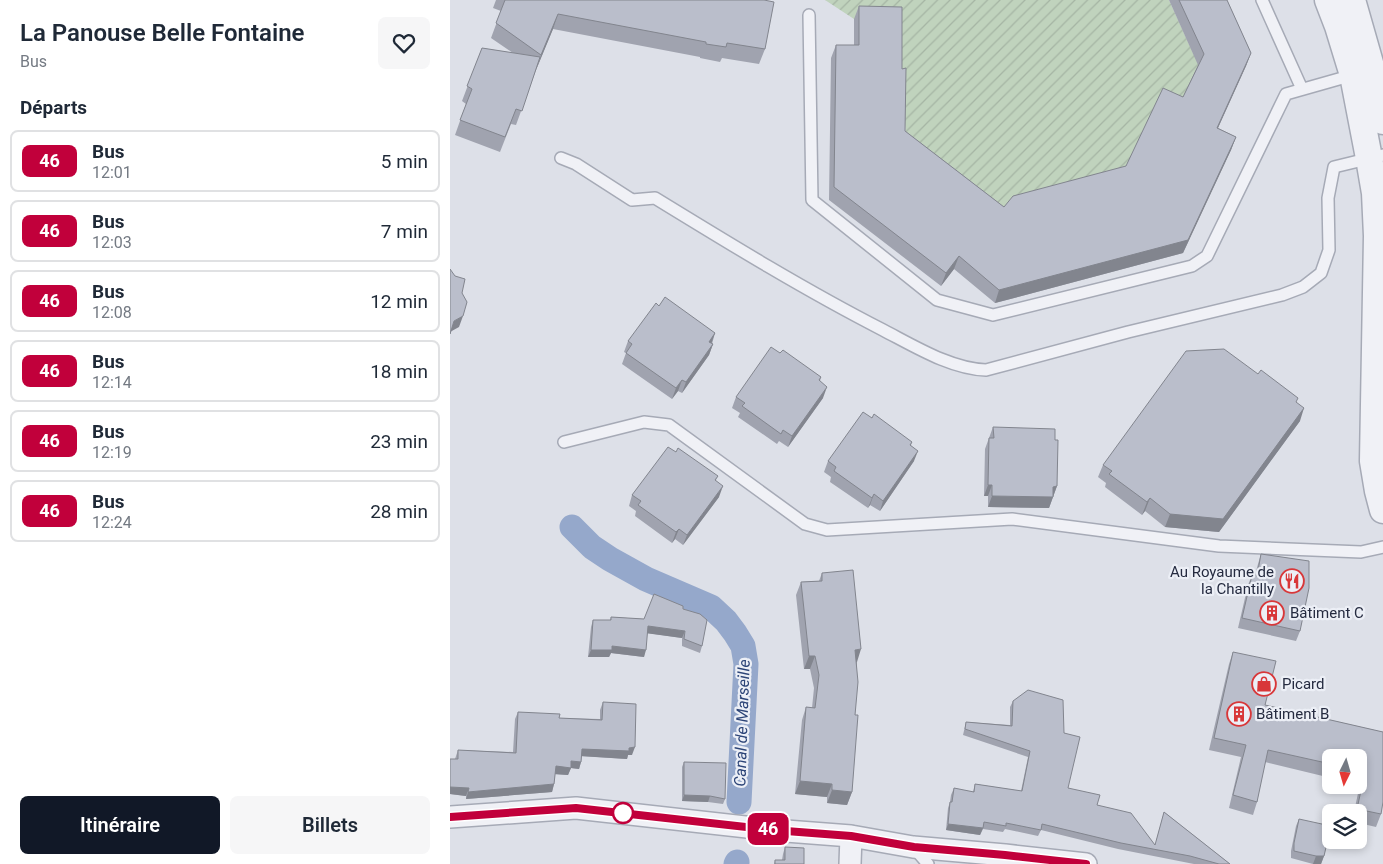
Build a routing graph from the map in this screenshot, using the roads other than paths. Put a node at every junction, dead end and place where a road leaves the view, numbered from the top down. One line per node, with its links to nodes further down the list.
1 (1262, 0): 6 (lane)
2 (1328, 0): 5 (street)
3 (1352, 0): 5 (street)
4 (809, 15): 6 (lane)
5 (1362, 72): 6 (lane); 7 (street); 8 (street)
6 (1302, 89)
7 (1383, 121)
8 (1376, 157): 9 (lane); 10 (street)
9 (561, 158)
10 (1379, 193): 12 (street)
11 (564, 442): 13 (lane)
12 (1383, 510)
13 (1383, 547)
14 (450, 817): 15 (street)
15 (851, 836): 16 (street); 17 (street)
16 (914, 847): 18 (lane); 19 (street)
17 (850, 864)
18 (928, 864)
19 (1086, 864)

